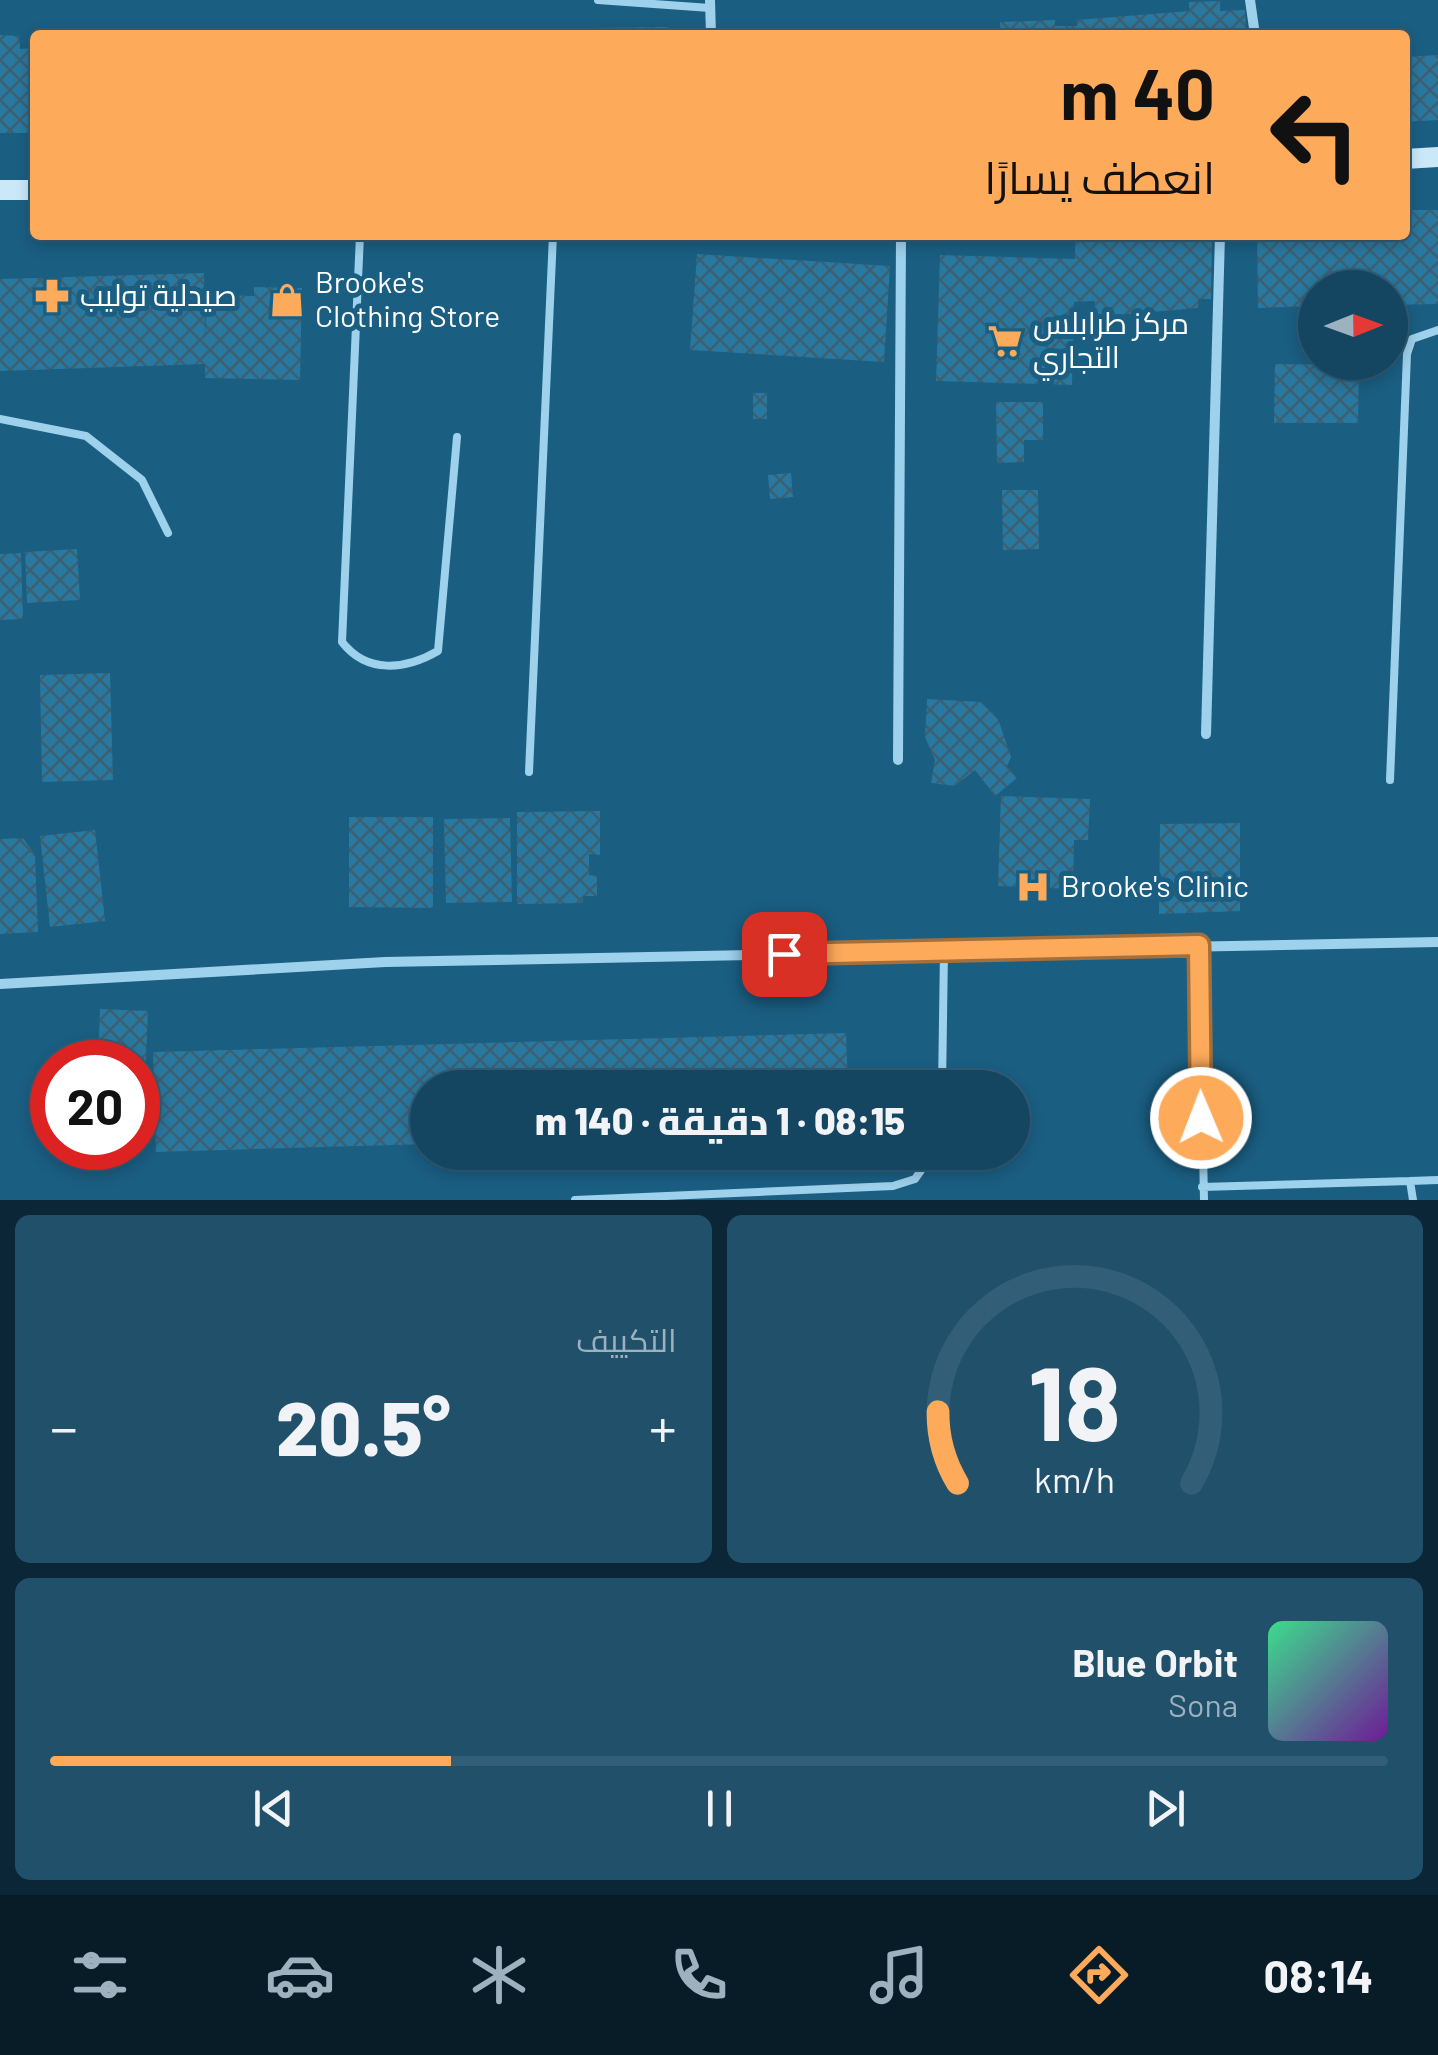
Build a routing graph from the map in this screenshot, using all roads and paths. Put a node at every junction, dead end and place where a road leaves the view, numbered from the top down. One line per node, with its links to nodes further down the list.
1 (598, 0): 3 (lane)
2 (1250, 0): 5 (street)
3 (710, 4): 4 (street)
4 (711, 30)
5 (1254, 30)
6 (1438, 157): 7 (main road)
7 (1410, 159)
8 (0, 190): 9 (main road)
9 (30, 190)
10 (360, 240): 16 (lane)
11 (553, 240): 20 (lane)
12 (901, 240): 19 (street)
13 (1220, 240): 18 (street)
14 (1438, 330): 21 (lane)
15 (0, 419): 17 (lane)
16 (457, 437)
17 (168, 534)
18 (1206, 734)
19 (898, 760)
20 (530, 772)
21 (1390, 780)
22 (1438, 942): 23 (street)
23 (1199, 945): 24 (street); 30 (lane)
24 (944, 951): 25 (street); 26 (lane)
25 (0, 984)
26 (942, 1070)
27 (921, 1170): 31 (lane)
28 (1438, 1180): 29 (lane)
29 (1410, 1181): 30 (lane); 33 (lane)
30 (1202, 1187): 32 (lane)
31 (575, 1200)
32 (1204, 1200)
33 (1413, 1200)

